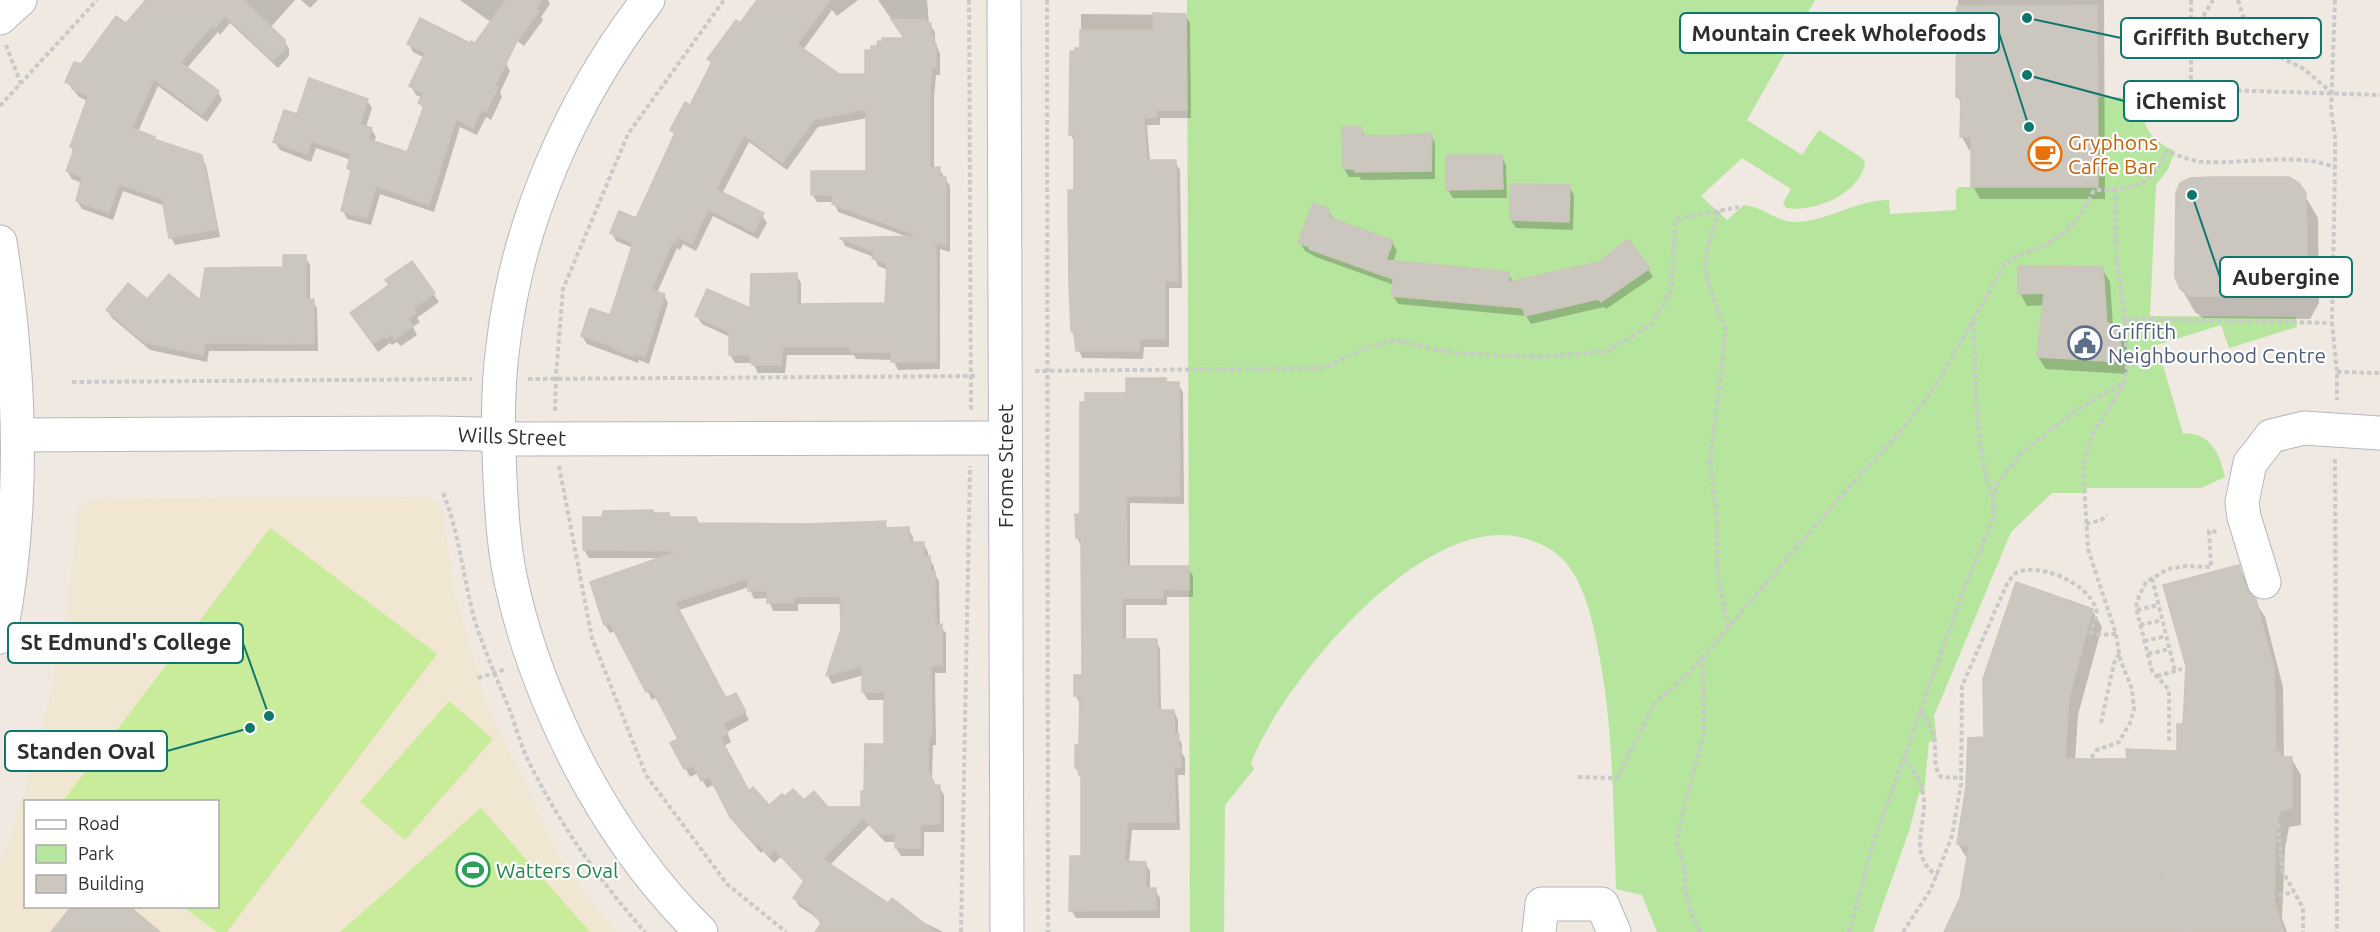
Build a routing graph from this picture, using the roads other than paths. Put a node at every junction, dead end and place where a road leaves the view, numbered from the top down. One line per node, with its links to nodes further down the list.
1 (20, 0): 4 (street)
2 (648, 0): 8 (street)
3 (1004, 0): 9 (street, Frome Street)
4 (2, 29)
5 (0, 243): 7 (street)
6 (2380, 433): 10 (street)
7 (18, 435): 8 (street, Wills Street); 11 (street)
8 (498, 436): 9 (street, Wills Street); 12 (street)
9 (1005, 438): 13 (street, Frome Street)
10 (2264, 582)
11 (0, 637)
12 (700, 932)
13 (1006, 932)
14 (1539, 932): 15 (street)
15 (1614, 932)

